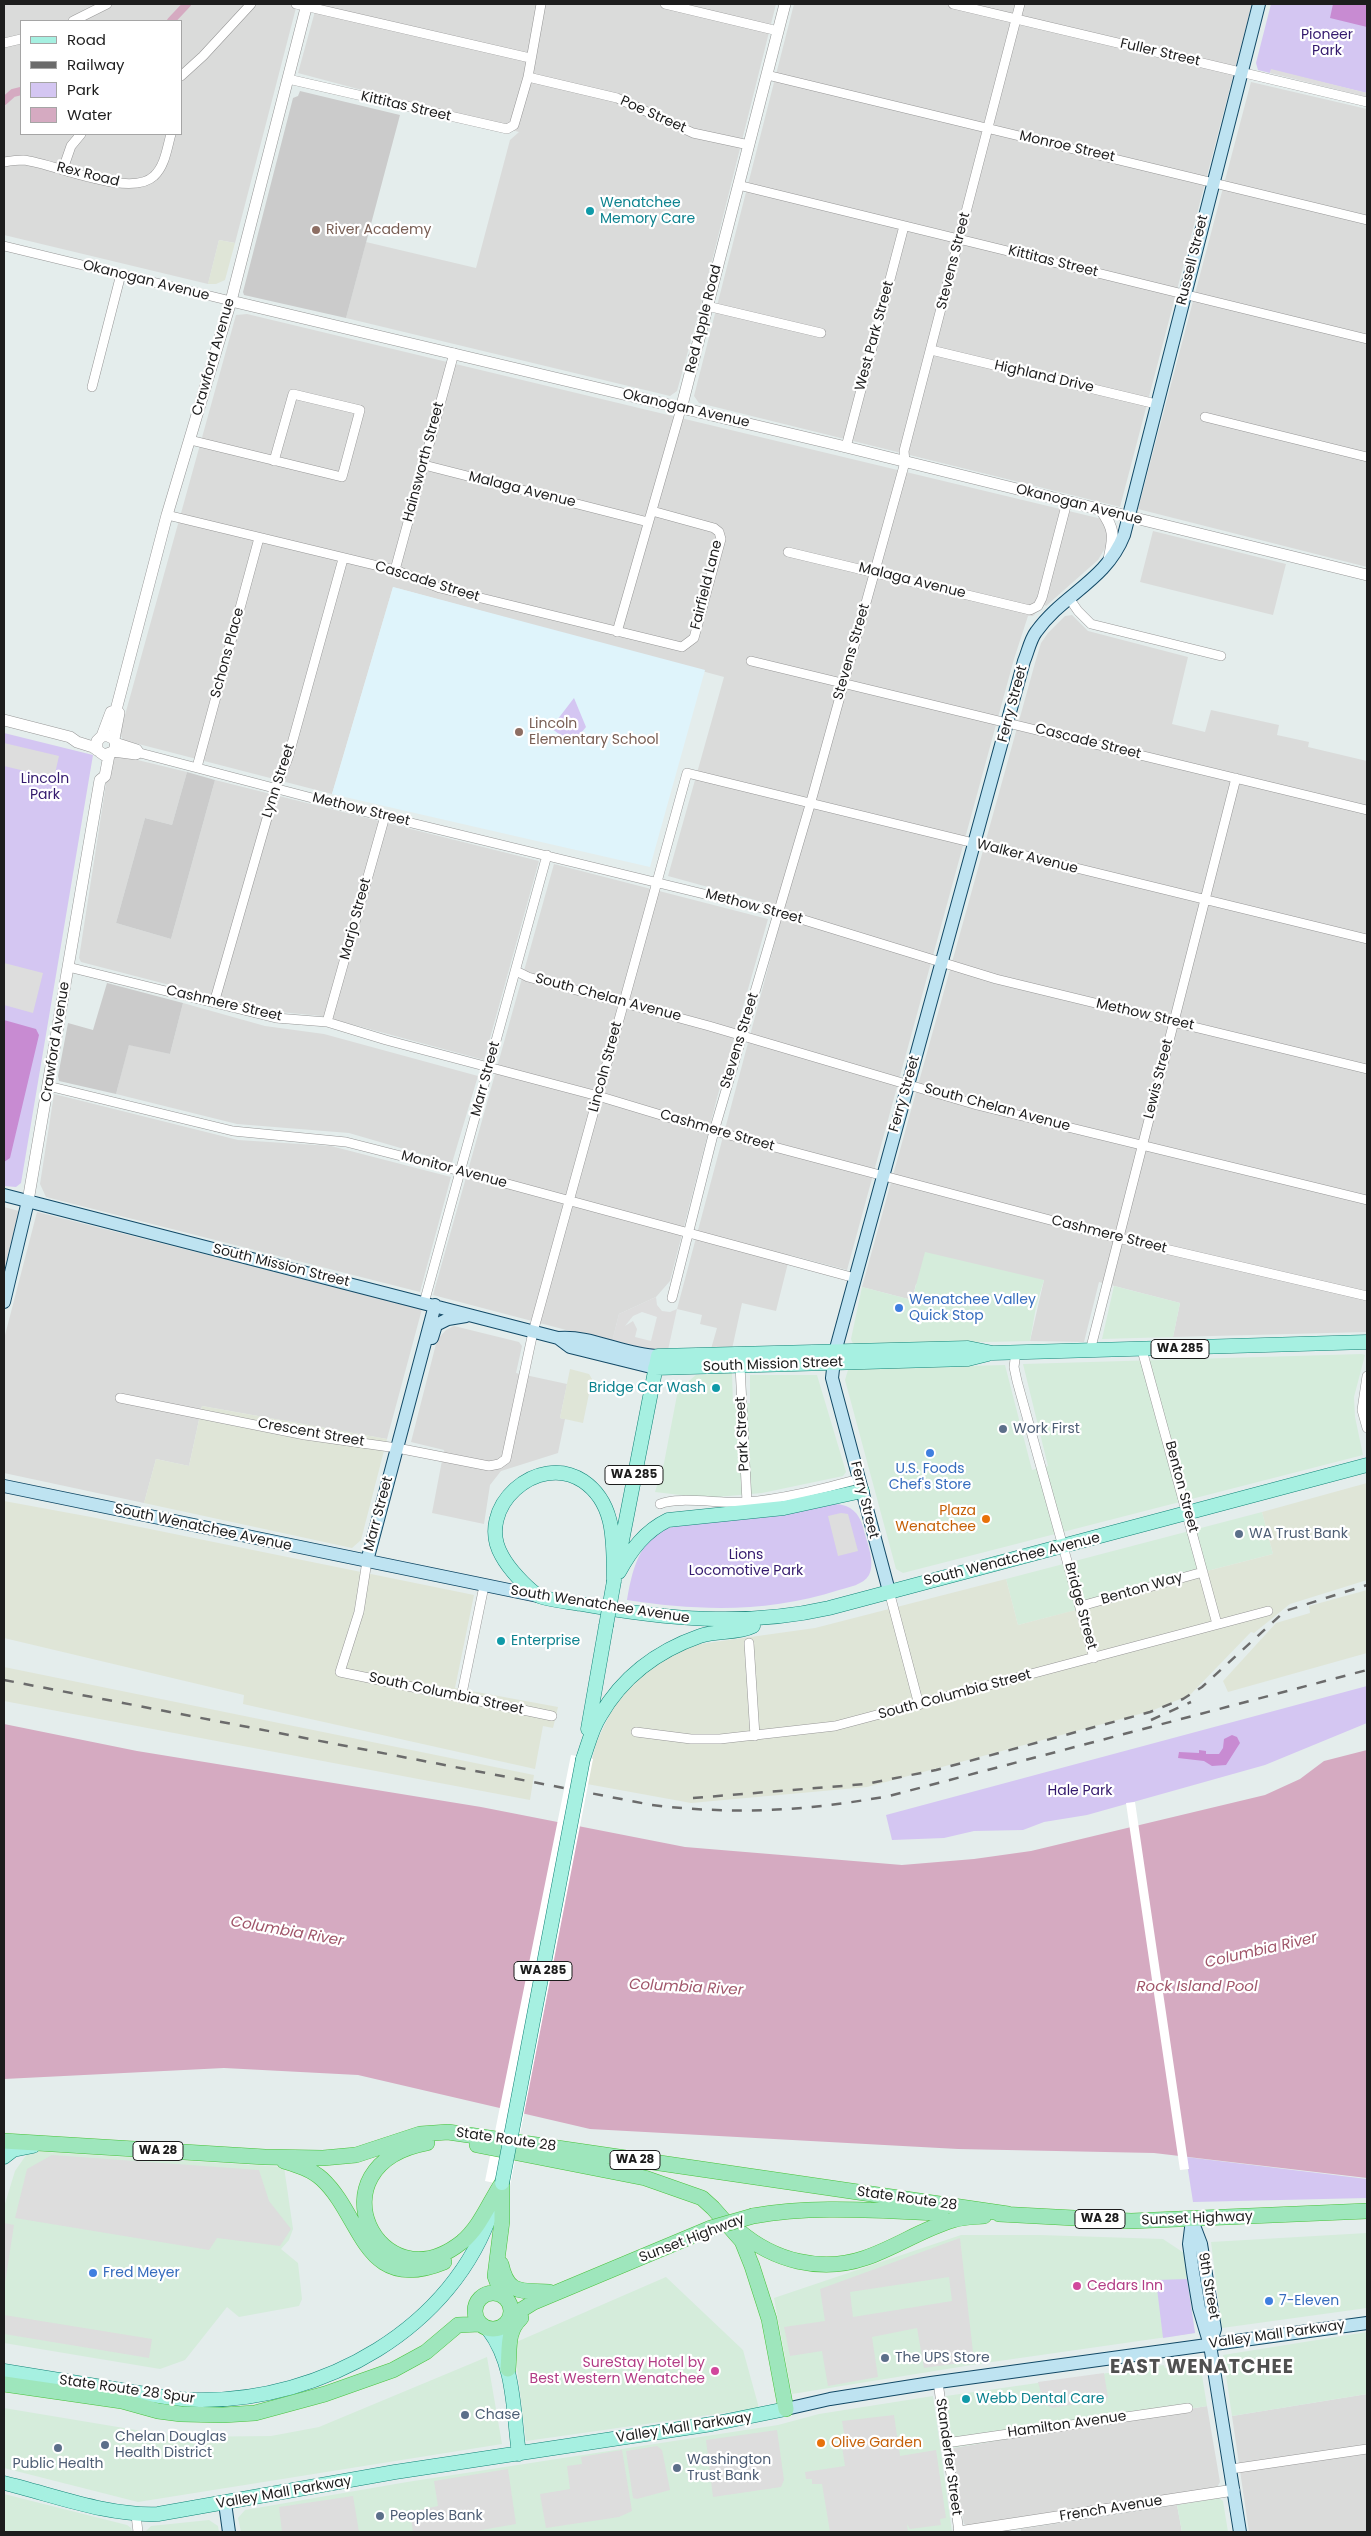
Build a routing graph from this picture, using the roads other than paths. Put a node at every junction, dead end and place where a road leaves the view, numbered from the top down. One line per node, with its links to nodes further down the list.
1 (107, 4): 10 (street)
2 (541, 4): 15 (street)
3 (665, 4): 12 (street)
4 (785, 4): 12 (street, Red Apple Road)
5 (953, 4): 11 (street, Fuller Street)
6 (1020, 4): 11 (street, Stevens Street)
7 (1260, 4): 16 (main road, Russell Street)
8 (247, 5): 17 (street)
9 (303, 5): 15 (street); 20 (street, Crawford Avenue)
10 (75, 20)
11 (1016, 20): 16 (street, Fuller Street); 22 (street, Stevens Street)
12 (778, 31): 18 (street, Red Apple Road)
13 (20, 40): 14 (street)
14 (4, 43)
15 (530, 58): 19 (street)
16 (1242, 72): 21 (street, Fuller Street); 28 (main road, Russell Street)
17 (182, 75)
18 (767, 75): 22 (street, Monroe Street); 25 (street, Red Apple Road)
19 (528, 77): 20 (street, Kittitas Street); 25 (street, Poe Street)
20 (288, 79): 36 (street, Crawford Avenue)
21 (1367, 102)
22 (988, 128): 28 (street, Monroe Street); 32 (street, Stevens Street)
23 (80, 135): 27 (street)
24 (171, 135): 27 (street, Rex Road)
25 (749, 145): 29 (street, Red Apple Road)
26 (4, 162): 27 (street, Rex Road)
27 (63, 169)
28 (1214, 182): 30 (street, Monroe Street); 35 (main road, Russell Street)
29 (738, 185): 31 (street, Kittitas Street); 37 (street, Red Apple Road)
30 (1367, 220)
31 (904, 226): 32 (street, Kittitas Street); 47 (street, West Park Street)
32 (960, 240): 35 (street, Kittitas Street); 40 (street, Stevens Street)
33 (4, 246): 34 (street, Okanogan Avenue)
34 (121, 274): 36 (street, Okanogan Avenue); 42 (street)
35 (1185, 294): 39 (street, Kittitas Street); 43 (main road, Russell Street)
36 (231, 301): 41 (street, Okanogan Avenue); 46 (street, Crawford Avenue)
37 (707, 306): 38 (street); 44 (street, Red Apple Road)
38 (821, 333)
39 (1367, 339)
40 (931, 350): 43 (street, Highland Drive); 50 (street, Stevens Street)
41 (454, 353): 44 (street, Okanogan Avenue); 51 (street, Hainsworth Street)
42 (92, 387)
43 (1156, 404): 56 (main road, Russell Street)
44 (681, 409): 47 (street, Okanogan Avenue); 54 (street, Red Apple Road)
45 (1205, 417): 48 (street)
46 (190, 440): 49 (street); 55 (street, Crawford Avenue)
47 (846, 447): 50 (street, Okanogan Avenue)
48 (1367, 457)
49 (274, 461): 49 (street)
50 (905, 462): 52 (street, Okanogan Avenue); 63 (street, Stevens Street)
51 (424, 465): 57 (street, Malaga Avenue); 62 (street, Hainsworth Street)
52 (1067, 502): 53 (street, Okanogan Avenue); 63 (street, Malaga Avenue)
53 (1101, 510): 56 (street, Okanogan Avenue); 61 (street)
54 (652, 511): 57 (street, Red Apple Road); 67 (street, Fairfield Lane)
55 (168, 516): 58 (street, Cascade Street); 73 (street, Crawford Avenue)
56 (1129, 517): 61 (main road, Ferry Street); 64 (street, Okanogan Avenue)
57 (648, 522): 66 (street, Red Apple Road)
58 (259, 538): 60 (street, Cascade Street); 74 (street, Schons Place)
59 (788, 552): 63 (street, Malaga Avenue)
60 (344, 559): 62 (street, Cascade Street); 77 (street, Lynn Street)
61 (1108, 565): 65 (main road, Ferry Street)
62 (395, 570): 66 (street, Cascade Street)
63 (874, 572): 70 (street, Stevens Street)
64 (1367, 575)
65 (1069, 598): 68 (street); 72 (main road, Ferry Street)
66 (617, 632): 67 (street, Cascade Street)
67 (686, 646)
68 (1221, 656)
69 (751, 661): 70 (street, Cascade Street)
70 (843, 683): 72 (street, Cascade Street); 78 (street, Stevens Street)
71 (4, 720): 73 (street, Methow Street)
72 (1007, 723): 76 (street, Cascade Street); 81 (main road, Ferry Street)
73 (106, 746): 74 (street, Methow Street); 88 (street, Crawford Avenue)
74 (197, 767): 77 (street, Methow Street)
75 (687, 773): 78 (street, Walker Avenue); 83 (street, Lincoln Street)
76 (1236, 778): 79 (street, Cascade Street); 84 (street, Lewis Street)
77 (276, 787): 80 (street, Methow Street); 91 (street, Lynn Street)
78 (810, 805): 81 (street, Walker Avenue); 85 (street, Stevens Street)
79 (1367, 810)
80 (384, 816): 82 (street, Methow Street); 92 (street, Marjo Street)
81 (974, 844): 84 (street, Walker Avenue); 87 (main road, Ferry Street)
82 (548, 856): 83 (street, Methow Street); 89 (street, Marr Street)
83 (657, 882): 85 (street, Methow Street); 90 (street, Lincoln Street)
84 (1204, 900): 86 (street, Walker Avenue); 93 (street, Lewis Street)
85 (778, 912): 87 (street, Methow Street); 94 (street, Stevens Street)
86 (1367, 939)
87 (942, 962): 93 (street, Methow Street); 97 (main road, Ferry Street)
88 (68, 967): 91 (street, Cashmere Street); 98 (street, Crawford Avenue)
89 (516, 971): 90 (street, South Chelan Avenue); 95 (street, Marr Street)
90 (624, 1002): 94 (street, South Chelan Avenue); 99 (street, Lincoln Street)
91 (214, 1003): 92 (street, Cashmere Street)
92 (328, 1022): 95 (street, Cashmere Street)
93 (1173, 1022): 96 (street, Methow Street); 101 (street, Lewis Street)
94 (741, 1037): 97 (street, South Chelan Avenue); 100 (street, Stevens Street)
95 (489, 1068): 99 (street, Cashmere Street); 102 (street, Marr Street)
96 (1367, 1070)
97 (908, 1085): 101 (street, South Chelan Avenue); 103 (main road, Ferry Street)
98 (48, 1086): 102 (street, Monitor Avenue); 106 (street, Crawford Avenue)
99 (598, 1096): 100 (street, Cashmere Street); 107 (street, Lincoln Street)
100 (714, 1131): 103 (street, Cashmere Street); 108 (street, Stevens Street)
101 (1142, 1145): 105 (street, South Chelan Avenue); 109 (street, Lewis Street)
102 (460, 1171): 107 (street, Monitor Avenue); 114 (street, Marr Street)
103 (882, 1176): 109 (street, Cashmere Street); 110 (main road, Ferry Street)
104 (4, 1195): 106 (main road, South Mission Street)
105 (1367, 1200)
106 (28, 1201): 113 (main road, Crawford Avenue); 114 (main road, South Mission Street)
107 (568, 1202): 108 (street, Monitor Avenue); 116 (street, Lincoln Street)
108 (687, 1234): 110 (street, Monitor Avenue); 112 (street, Stevens Street)
109 (1118, 1238): 111 (street, Cashmere Street); 118 (street, Lewis Street)
110 (855, 1278): 122 (main road, Ferry Street)
111 (1367, 1296)
112 (672, 1298)
113 (4, 1302)
114 (429, 1304): 115 (main road, South Mission Street); 121 (main road, Marr Street)
115 (471, 1315): 116 (main road, South Mission Street); 121 (main road, Marr Street)
116 (533, 1332): 123 (main road, South Mission Street); 129 (street, Lincoln Street)
117 (1367, 1342): 119 (main road, South Mission Street / WA 285)
118 (1090, 1350): 119 (main road, South Mission Street / WA 285); 120 (main road, South Mission Street / WA 285)
119 (1142, 1350): 135 (street, Benton Street)
120 (1016, 1352): 122 (main road, South Mission Street / WA 285); 136 (street, Bridge Street)
121 (422, 1356): 128 (main road, Marr Street)
122 (834, 1358): 123 (main road, South Mission Street / WA 285); 124 (main road, South Mission Street / WA 285); 131 (main road, Ferry Street)
123 (656, 1362): 124 (main road, South Mission Street / WA 285); 139 (main road, WA 285)
124 (740, 1366): 133 (street, Park Street)
125 (1367, 1376): 127 (street)
126 (120, 1398): 128 (street, Crescent Street)
127 (1367, 1428)
128 (397, 1448): 129 (street, Crescent Street); 137 (main road, Marr Street)
129 (502, 1463)
130 (1367, 1465): 135 (main road, South Wenatchee Avenue)
131 (860, 1485): 133 (street); 139 (main road); 141 (main road, Ferry Street)
132 (4, 1486): 137 (main road, South Wenatchee Avenue)
133 (747, 1502): 134 (street)
134 (660, 1504)
135 (1189, 1514): 136 (main road, South Wenatchee Avenue); 138 (street, Benton Street)
136 (1064, 1547): 141 (main road, South Wenatchee Avenue); 143 (street, Bridge Street)
137 (367, 1561): 140 (main road, South Wenatchee Avenue); 149 (street, Marr Street)
138 (1204, 1572): 143 (street, Benton Way); 146 (street, Benton Street)
139 (614, 1581): 142 (main road); 155 (main road, WA 285, bridge)
140 (484, 1586): 142 (main road, South Wenatchee Avenue); 150 (street)
141 (889, 1591): 145 (main road, South Wenatchee Avenue); 151 (street, Ferry Street)
142 (538, 1596): 145 (main road, South Wenatchee Avenue)
143 (1081, 1606): 148 (street, Bridge Street)
144 (1268, 1611): 146 (street, South Columbia Street)
145 (766, 1619): 155 (main road)
146 (1217, 1624): 148 (street, South Columbia Street)
147 (749, 1643): 154 (street)
148 (1094, 1658): 151 (street, South Columbia Street)
149 (340, 1672): 150 (street, South Columbia Street)
150 (461, 1698): 152 (street, South Columbia Street)
151 (919, 1705): 154 (street, South Columbia Street)
152 (552, 1716)
153 (636, 1732): 154 (street, South Columbia Street)
154 (755, 1736)
155 (583, 1759): 160 (main road, WA 285, bridge)
156 (4, 2141): 157 (highway, State Route 28 / WA 28)
157 (44, 2144): 158 (main road); 159 (highway, State Route 28 / WA 28)
158 (4, 2157)
159 (264, 2157): 160 (highway); 162 (highway, State Route 28 / WA 28)
160 (502, 2183): 163 (highway); 165 (highway); 175 (main road, WA 285)
161 (1367, 2211): 164 (highway, Sunset Highway / WA 28)
162 (1008, 2214): 163 (highway); 164 (highway, Sunset Highway / WA 28); 166 (highway, Sunset Highway / WA 28, bridge)
163 (724, 2220): 179 (highway)
164 (1192, 2220): 172 (main road, 9th Street)
165 (499, 2243): 166 (highway); 167 (highway)
166 (555, 2293): 168 (highway, Sunset Highway / WA 28); 173 (highway)
167 (504, 2297): 168 (highway, Sunset Highway); 169 (highway); 171 (highway)
168 (534, 2302): 169 (highway, Sunset Highway / WA 28)
169 (508, 2320): 171 (highway, WA 28); 173 (main road)
170 (1367, 2323): 172 (main road, Valley Mall Parkway)
171 (484, 2326): 173 (main road); 175 (highway, WA 28)
172 (1210, 2345): 176 (main road, Valley Mall Parkway); 183 (main road, 9th Street)
173 (507, 2365): 182 (main road)
174 (4, 2371): 175 (main road, State Route 28 Spur)
175 (335, 2381): 177 (highway)
176 (938, 2382): 179 (main road, Valley Mall Parkway); 180 (street, Standerfer Street)
177 (4, 2384)
178 (1188, 2408): 180 (street, Hamilton Avenue)
179 (786, 2409): 182 (main road, Valley Mall Parkway)
180 (946, 2443): 190 (street, Standerfer Street)
181 (1367, 2449): 183 (street)
182 (519, 2454): 186 (main road, Valley Mall Parkway)
183 (1231, 2468): 185 (main road, 9th Street)
184 (4, 2483): 187 (main road, Valley Mall Parkway)
185 (1234, 2490): 190 (street, French Avenue); 191 (main road, 9th Street)
186 (225, 2503): 187 (main road, Valley Mall Parkway); 189 (main road)
187 (136, 2515): 188 (street)
188 (138, 2532)
189 (229, 2532)
190 (959, 2532)
191 (1240, 2532)

